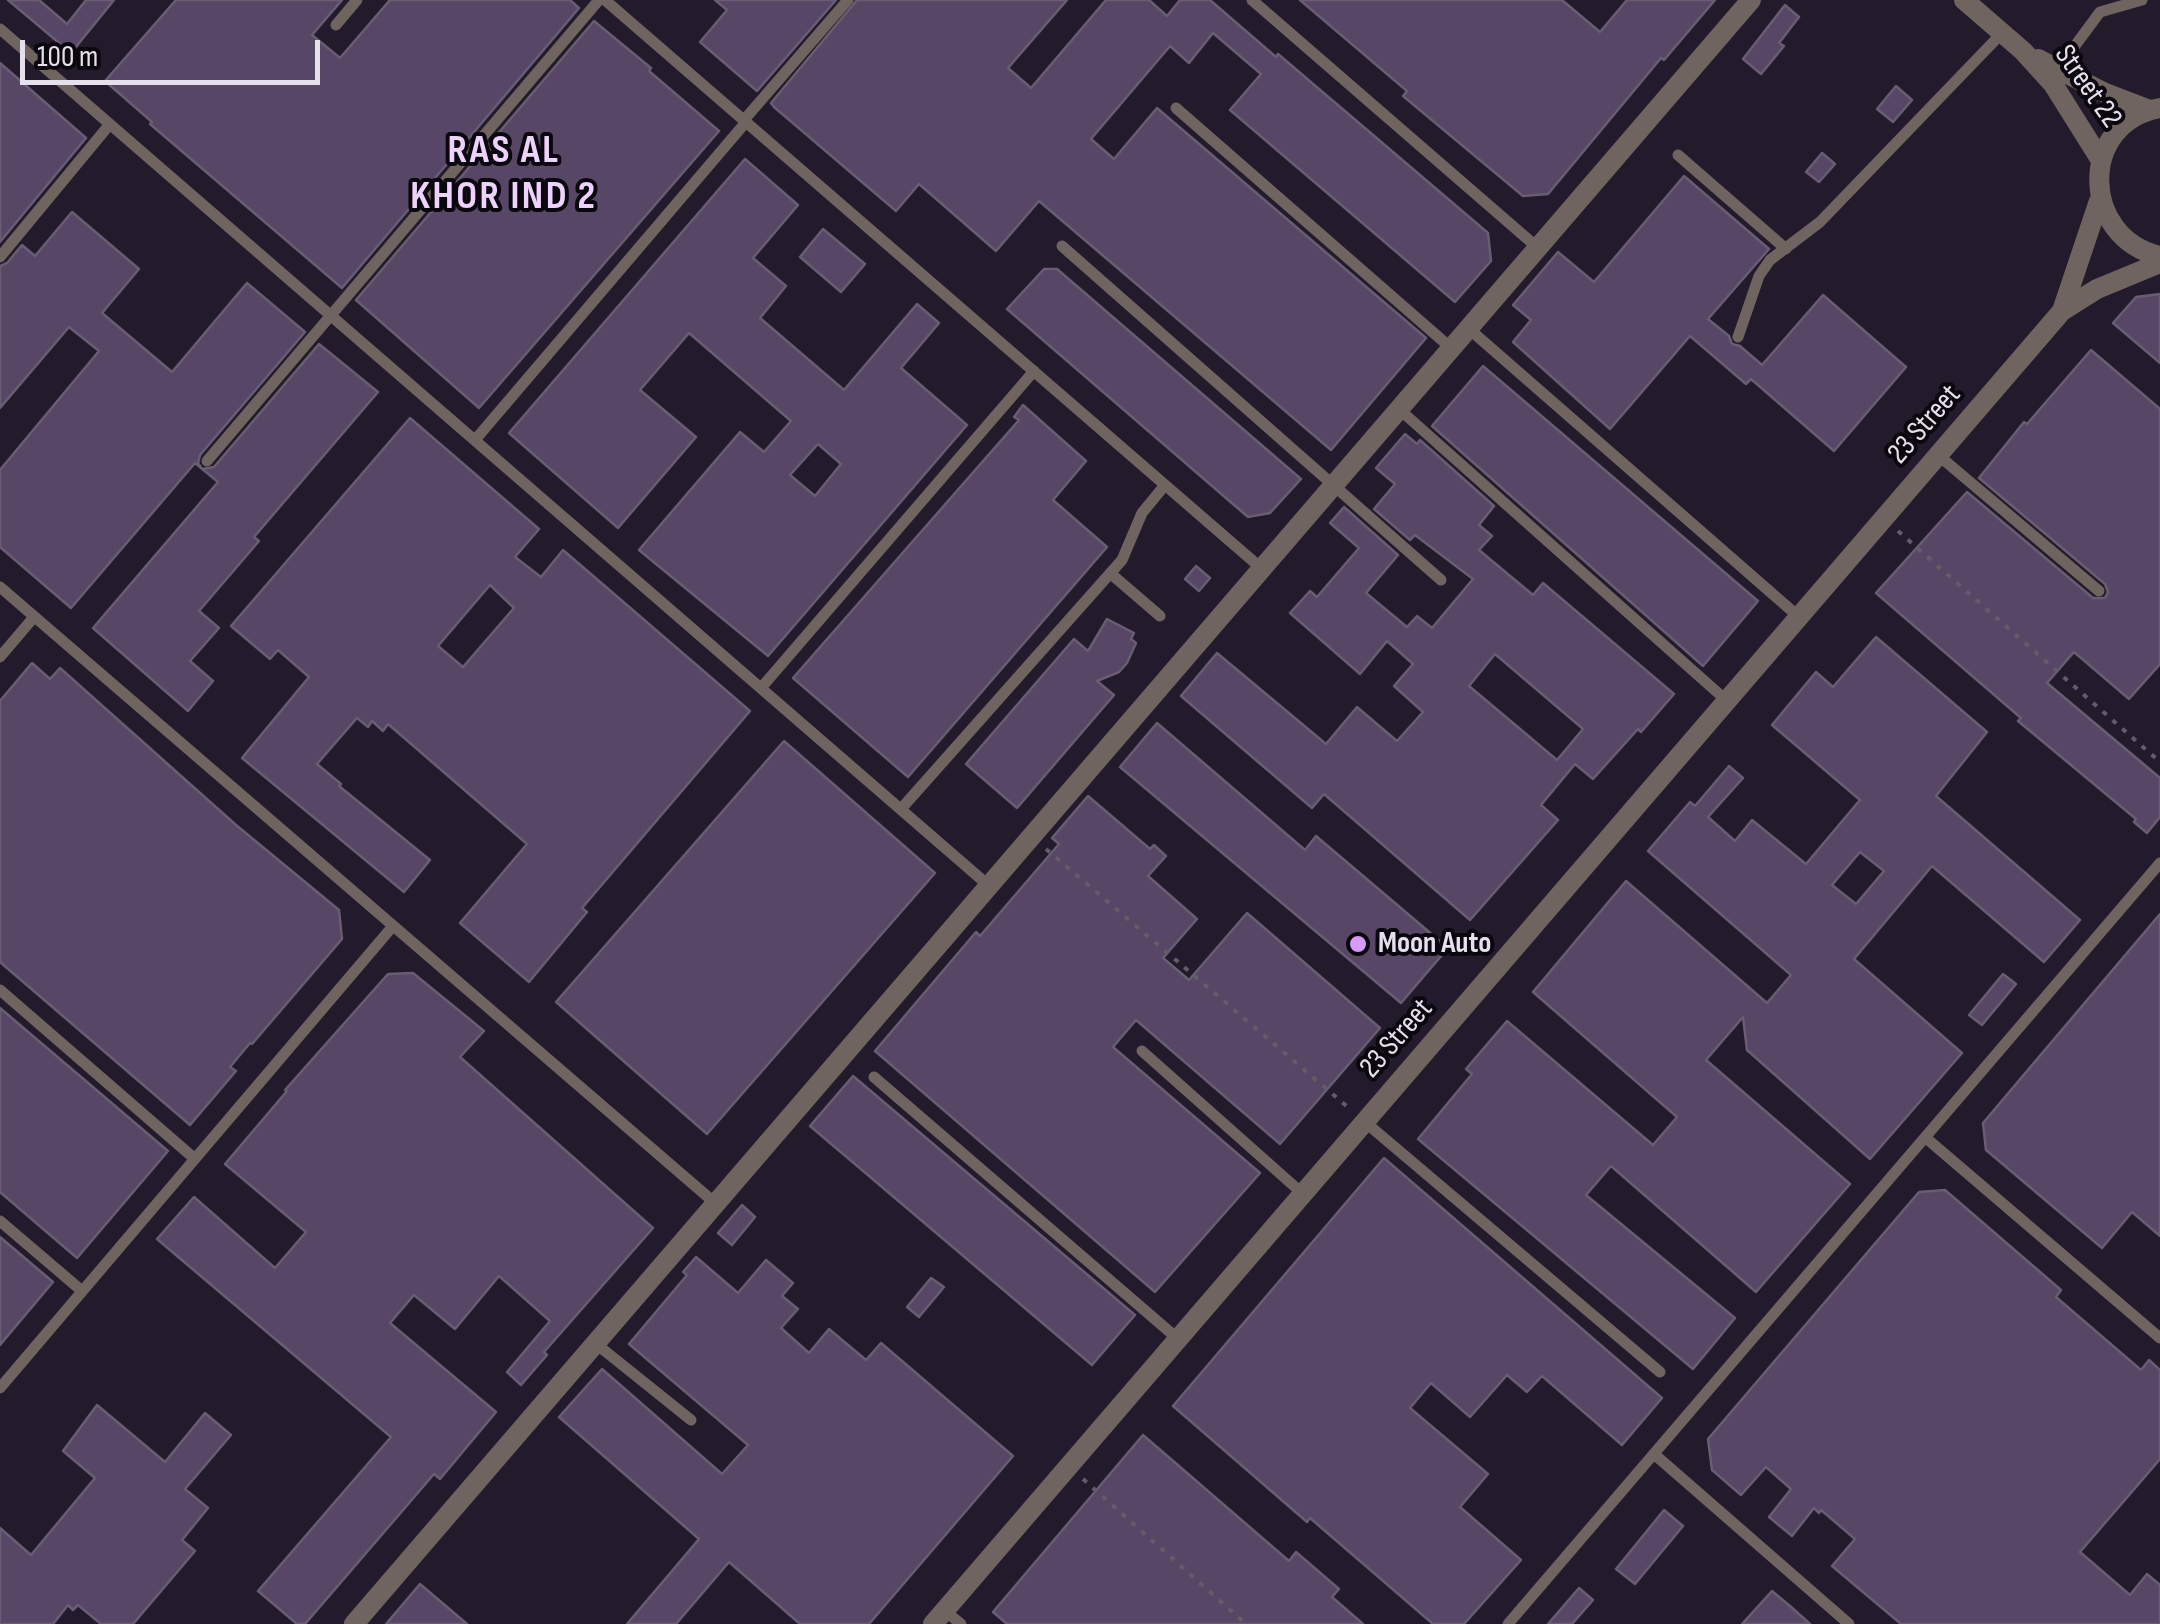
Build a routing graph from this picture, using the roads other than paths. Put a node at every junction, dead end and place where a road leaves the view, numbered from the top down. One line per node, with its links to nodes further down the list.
1 (357, 0): 8 (lane)
2 (602, 0): 15 (lane); 27 (lane)
3 (848, 0): 15 (lane)
4 (1252, 0): 21 (lane)
5 (1751, 0): 21 (street)
6 (1964, 0): 10 (street, Street 22)
7 (2142, 0): 12 (lane)
8 (336, 25)
9 (0, 29): 16 (lane)
10 (2002, 32): 11 (street, Street 22); 22 (lane)
11 (2024, 50): 12 (street, Street 22); 18 (street, Street 22)
12 (2058, 70): 14 (street, Street 22)
13 (1176, 108): 30 (lane)
14 (2155, 109): 18 (street)
15 (745, 121): 31 (lane); 33 (lane)
16 (110, 124): 24 (lane); 27 (lane)
17 (1678, 154): 22 (lane)
18 (2100, 159): 19 (street, 23 Street)
19 (2099, 201): 23 (street); 26 (street, 23 Street)
20 (1062, 246): 36 (lane)
21 (1538, 248): 28 (street)
22 (1786, 249): 29 (lane)
23 (2160, 256)
24 (0, 257)
25 (2160, 264): 26 (street, 23 Street)
26 (2062, 311): 34 (street, 23 Street)
27 (331, 315): 33 (lane); 35 (lane)
28 (1468, 328): 30 (street); 45 (lane)
29 (1738, 337)
30 (1452, 348): 32 (street)
31 (1034, 371): 37 (lane); 47 (lane)
32 (1399, 409): 36 (street); 48 (lane)
33 (475, 440): 47 (lane)
34 (1938, 456): 42 (lane); 45 (street, 23 Street)
35 (207, 461)
36 (1333, 484): 38 (street); 40 (lane)
37 (1166, 485): 38 (lane); 39 (lane)
38 (1261, 568): 52 (street)
39 (1110, 573): 43 (lane); 49 (lane)
40 (1441, 580)
41 (0, 587): 44 (lane)
42 (2099, 591)
43 (1160, 616)
44 (34, 617): 46 (lane); 54 (lane)
45 (1799, 617): 48 (street, 23 Street)
46 (0, 657)
47 (761, 688): 49 (lane)
48 (1727, 701): 58 (street, 23 Street)
49 (901, 809): 52 (lane)
50 (2160, 863): 53 (lane)
51 (2160, 876): 53 (lane)
52 (988, 885): 62 (street)
53 (2134, 895): 59 (lane)
54 (394, 926): 60 (lane); 62 (lane)
55 (0, 990): 60 (lane)
56 (1142, 1051): 61 (lane)
57 (874, 1078): 66 (lane)
58 (1364, 1122): 61 (street, 23 Street); 68 (lane)
59 (1926, 1138): 65 (lane); 71 (lane)
60 (195, 1158): 64 (lane)
61 (1302, 1194): 66 (street, 23 Street)
62 (715, 1203): 67 (street)
63 (0, 1221): 64 (lane)
64 (82, 1291): 69 (lane)
65 (2160, 1338)
66 (1178, 1339): 72 (street, 23 Street)
67 (595, 1343): 70 (lane); 73 (street)
68 (1660, 1372)
69 (0, 1388)
70 (690, 1420)
71 (1654, 1454): 74 (lane); 75 (lane)
72 (946, 1620)
73 (354, 1624)
74 (1508, 1624)
75 (1849, 1624)

